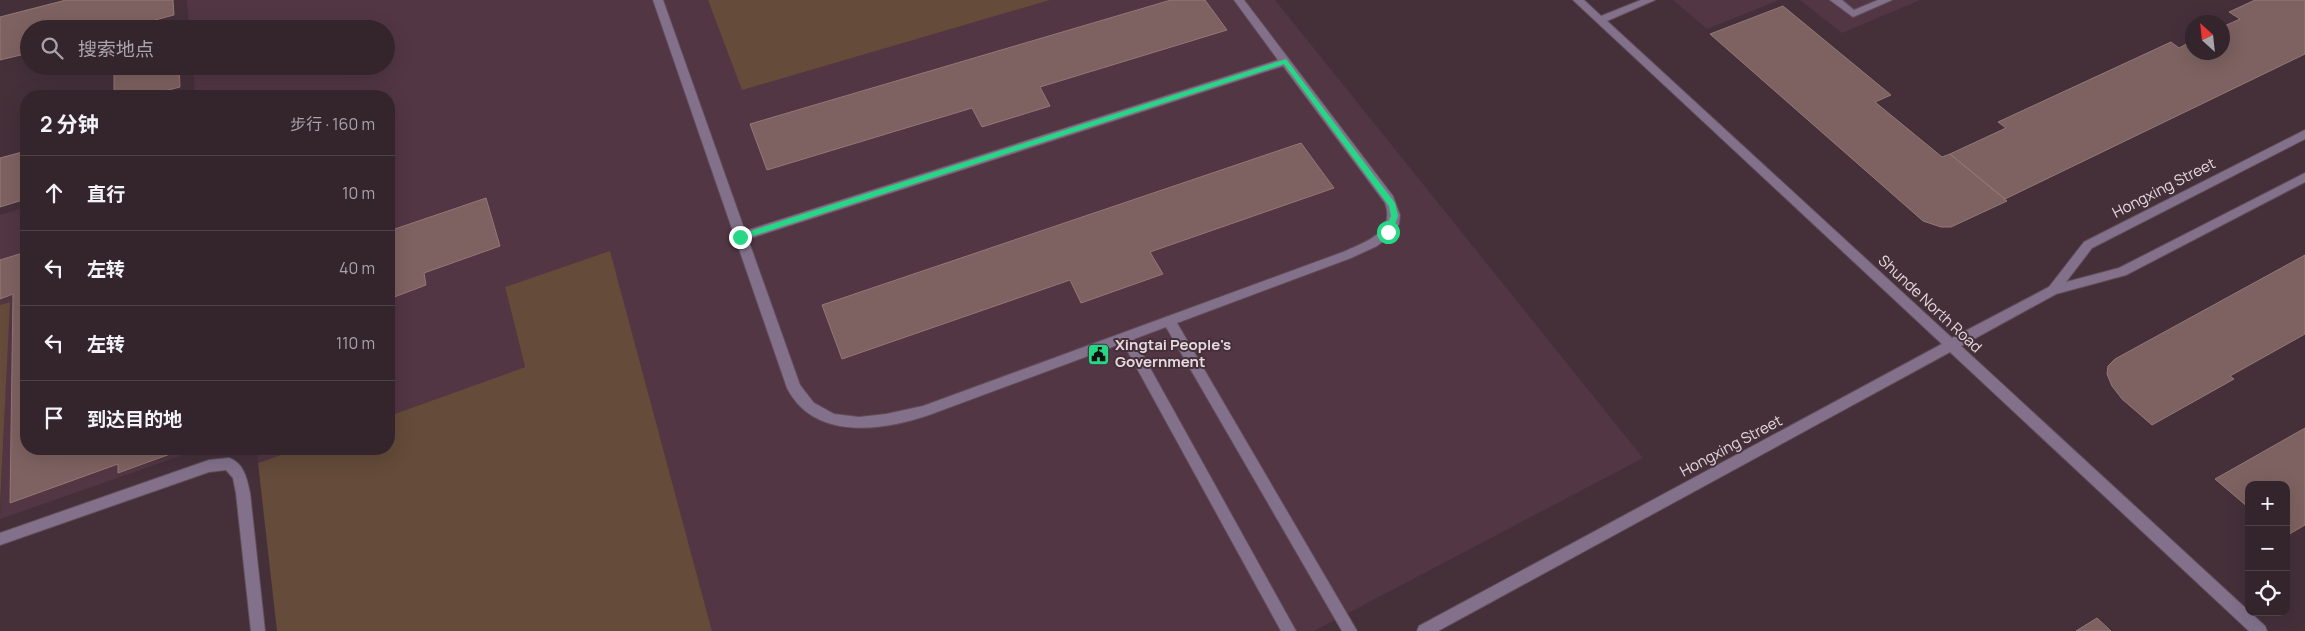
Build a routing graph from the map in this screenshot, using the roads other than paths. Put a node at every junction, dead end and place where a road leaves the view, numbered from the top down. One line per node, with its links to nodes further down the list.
1 (658, 0): 11 (street)
2 (1239, 0): 8 (street)
3 (1578, 0): 7 (street, Shunde North Road)
4 (1650, 0): 7 (street)
5 (1834, 0): 6 (street)
6 (1887, 0)
7 (1600, 20): 15 (street, Shunde North Road)
8 (1286, 61): 11 (street); 13 (street)
9 (2305, 134): 12 (street, Hongxing Street)
10 (2305, 177): 12 (street, Hongxing Street)
11 (740, 237): 14 (street)
12 (2053, 290): 15 (street, Hongxing Street)
13 (1169, 320): 14 (street); 19 (street)
14 (1126, 336): 18 (street)
15 (1951, 345): 20 (street, Hongxing Street); 21 (street, Shunde North Road)
16 (0, 540): 17 (street)
17 (258, 631)
18 (1289, 631)
19 (1350, 631)
20 (1424, 631)
21 (2260, 631)

